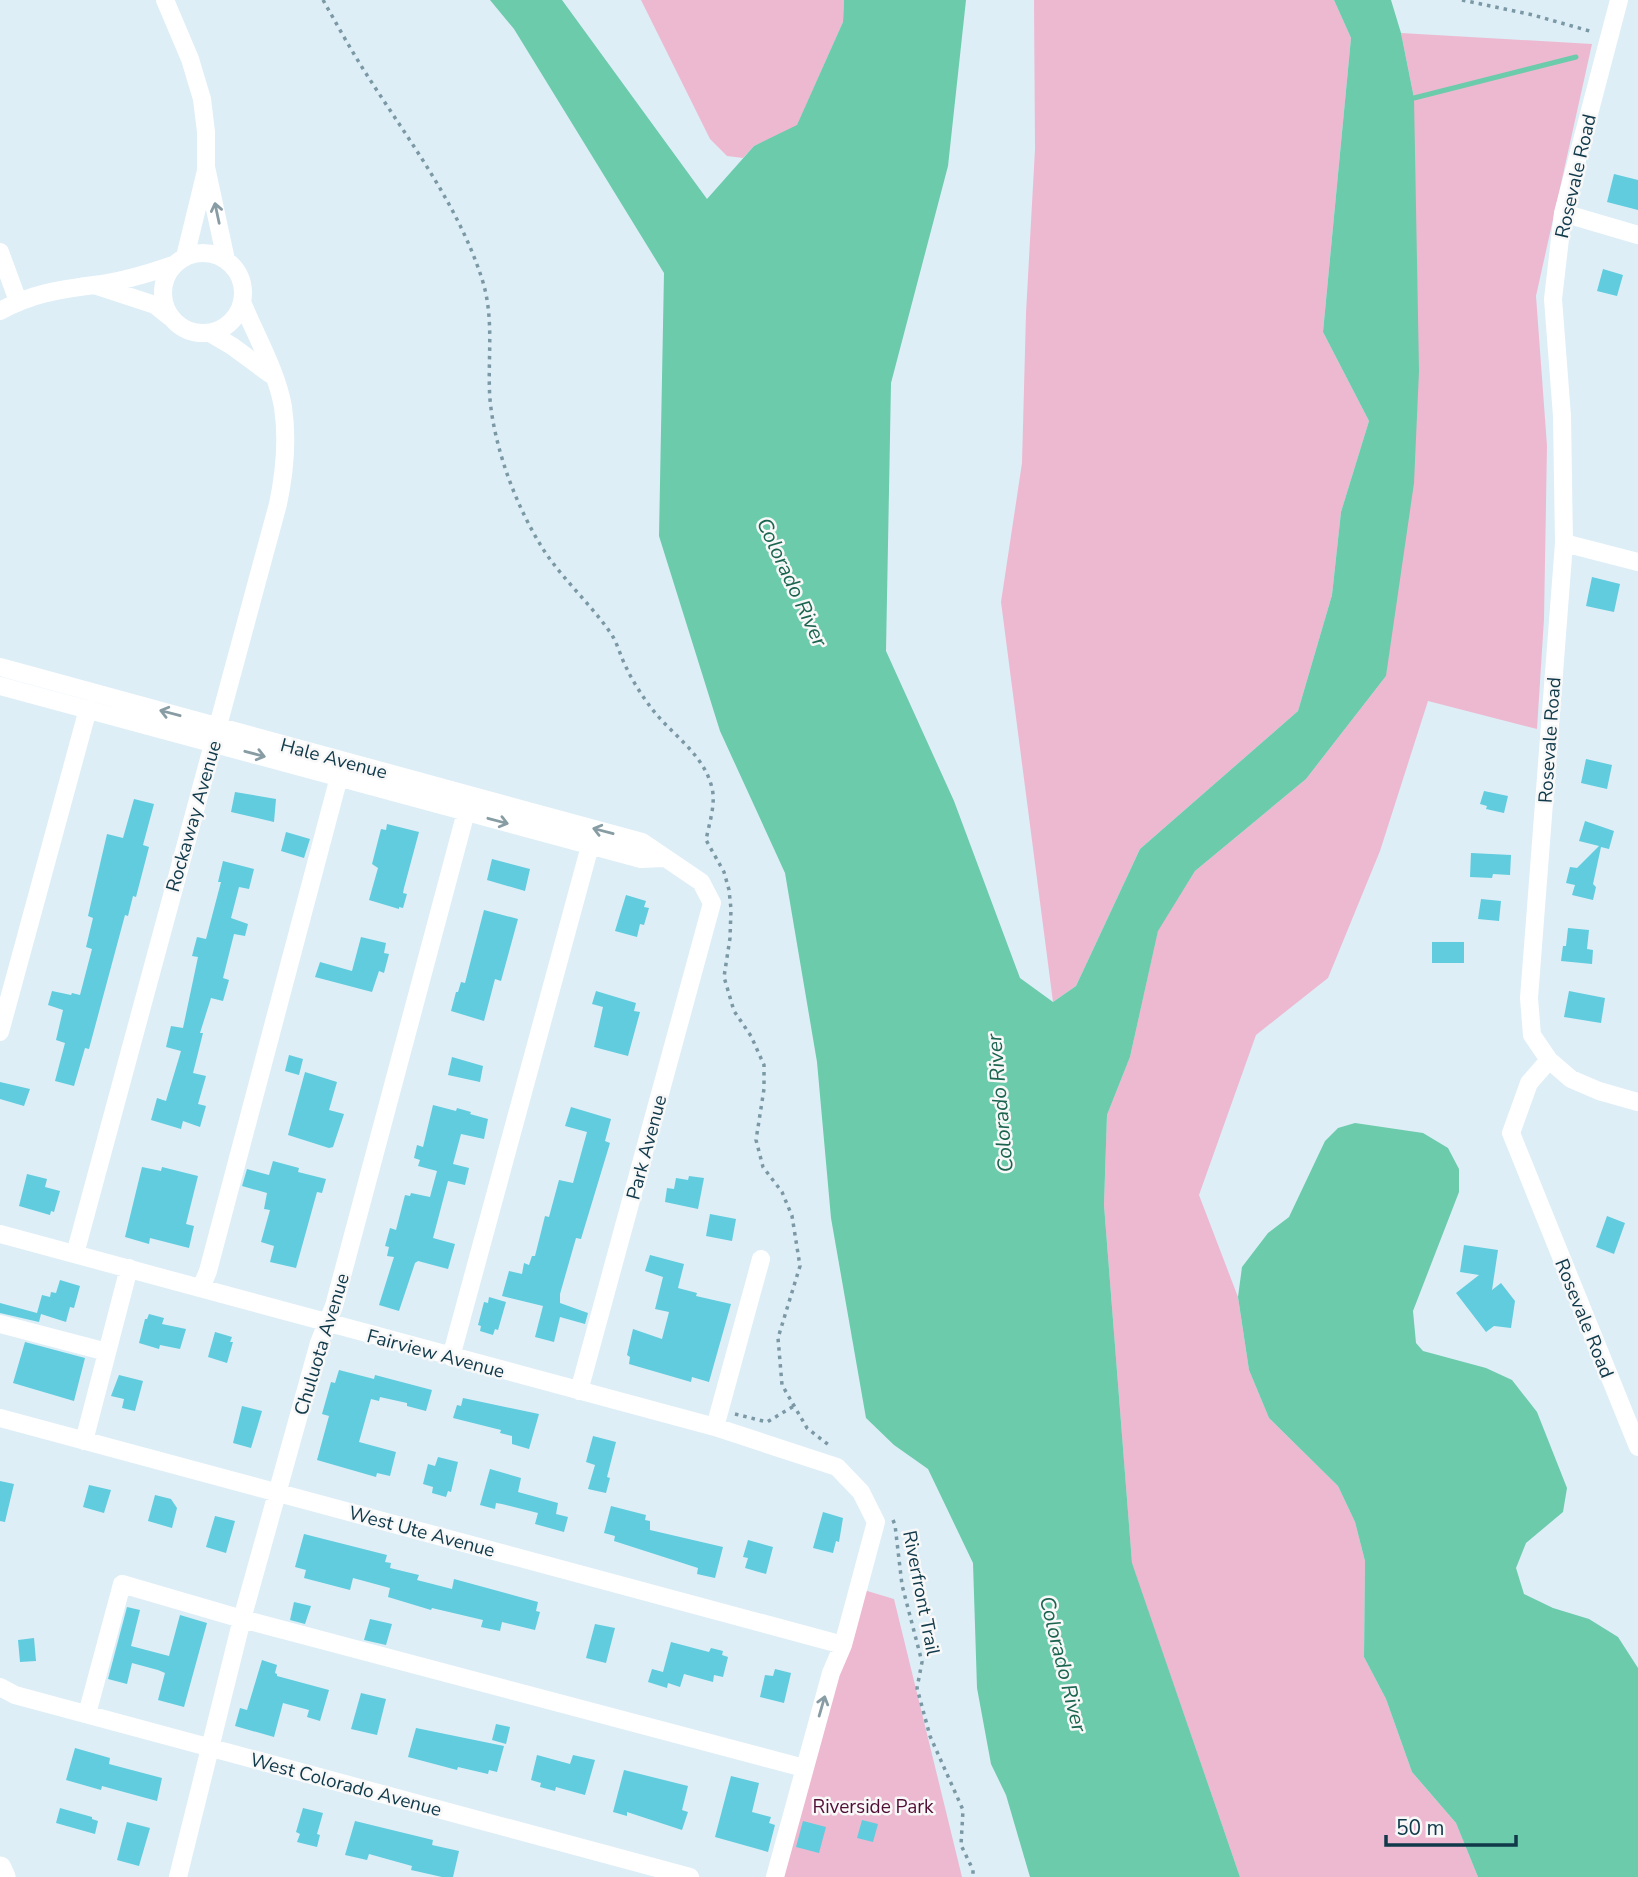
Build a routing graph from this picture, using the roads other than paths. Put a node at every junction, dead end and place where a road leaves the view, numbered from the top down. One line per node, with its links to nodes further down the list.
1 (165, 0): 3 (street)
2 (1619, 0): 4 (street, Rosevale Road)
3 (206, 167): 7 (street, one-way to 3); 8 (street)
4 (1563, 213): 5 (street); 16 (street, Rosevale Road)
5 (1638, 235)
6 (0, 252): 10 (street)
7 (226, 260): 8 (street); 11 (street)
8 (179, 261): 9 (street); 13 (street)
9 (93, 285): 10 (street); 13 (street)
10 (18, 301): 12 (street)
11 (242, 302): 14 (street); 15 (street, Rockaway Avenue)
12 (0, 312)
13 (171, 318): 14 (street)
14 (210, 333): 15 (street)
15 (273, 376): 21 (street, Rockaway Avenue)
16 (1564, 543): 17 (street); 28 (street, Rosevale Road)
17 (1638, 562)
18 (0, 667): 21 (street, Hale Avenue, one-way to 18)
19 (0, 685): 20 (street, Hale Avenue)
20 (88, 709): 21 (street, Hale Avenue); 27 (street)
21 (216, 734): 22 (street, Hale Avenue, one-way to 22); 25 (street, Hale Avenue, one-way to 21); 31 (street, Rockaway Avenue)
22 (339, 777): 23 (street, Hale Avenue); 34 (street)
23 (466, 812): 24 (street, Hale Avenue, one-way to 24); 35 (street, Chuluota Avenue)
24 (590, 846): 25 (street, Hale Avenue); 38 (street)
25 (664, 858): 26 (street, Hale Avenue)
26 (712, 903): 39 (street, Park Avenue)
27 (0, 1031)
28 (1549, 1060): 29 (street); 43 (street, Rosevale Road)
29 (1638, 1102)
30 (0, 1234): 31 (street, Fairview Avenue)
31 (75, 1254): 33 (street, Fairview Avenue)
32 (761, 1259): 41 (street)
33 (129, 1268): 34 (street, Fairview Avenue); 37 (street)
34 (201, 1288): 35 (street, Fairview Avenue)
35 (327, 1323): 38 (street, Fairview Avenue); 44 (street, Chuluota Avenue)
36 (0, 1324): 37 (street)
37 (107, 1352): 42 (street)
38 (452, 1357): 39 (street, Fairview Avenue)
39 (579, 1391): 41 (street, Fairview Avenue)
40 (0, 1418): 42 (street, West Ute Avenue)
41 (717, 1419): 46 (street, Fairview Avenue)
42 (84, 1440): 44 (street, West Ute Avenue)
43 (1638, 1447)
44 (277, 1492): 45 (street, Chuluota Avenue); 46 (street, West Ute Avenue)
45 (242, 1619): 48 (street); 49 (street, Chuluota Avenue); 50 (street)
46 (843, 1645): 50 (street, Fairview Avenue, one-way to 46)
47 (2, 1689): 48 (street, West Colorado Avenue)
48 (87, 1714): 49 (street, West Colorado Avenue)
49 (210, 1747): 53 (street, Chuluota Avenue); 54 (street, West Colorado Avenue)
50 (804, 1768): 55 (street, Fairview Avenue)
51 (0, 1868): 52 (main road)
52 (4, 1877)
53 (178, 1877)
54 (690, 1877)
55 (775, 1877)

